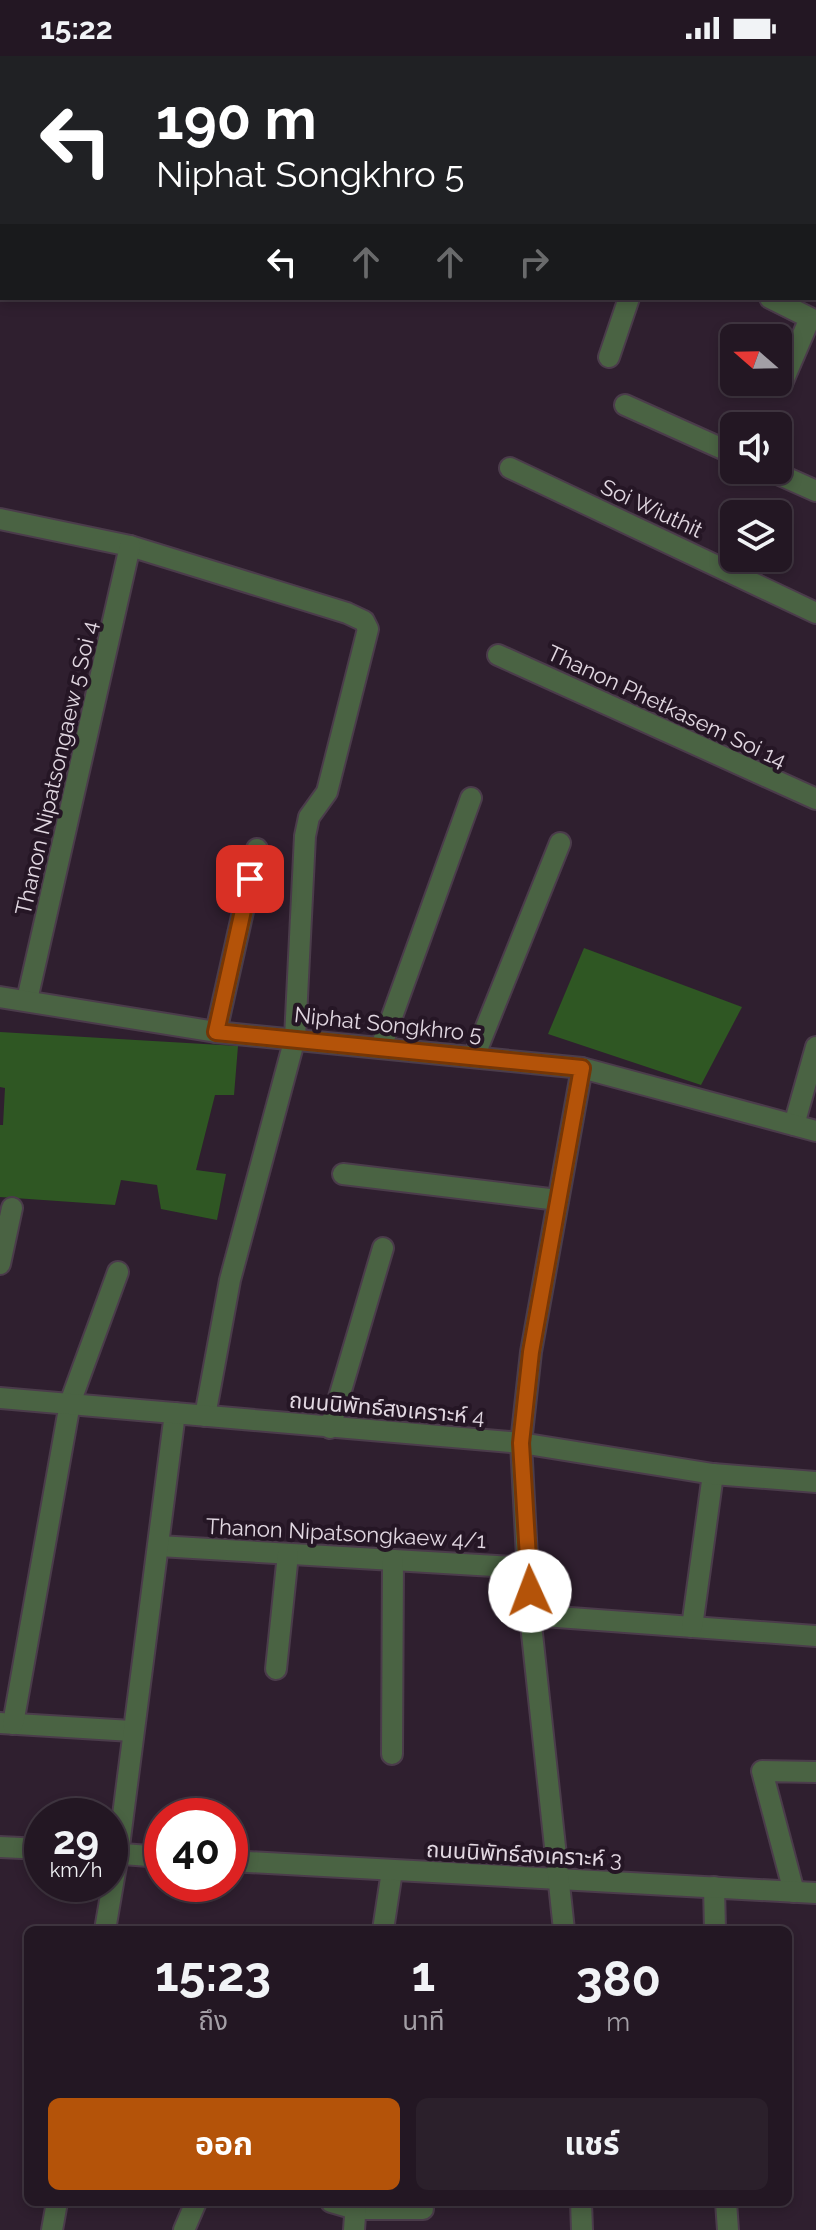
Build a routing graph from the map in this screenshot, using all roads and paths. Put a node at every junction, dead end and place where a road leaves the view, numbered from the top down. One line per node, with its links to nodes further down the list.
1 (628, 300): 3 (street)
2 (774, 300): 4 (street)
3 (609, 357)
4 (792, 360)
5 (625, 405): 6 (street)
6 (720, 448)
7 (510, 468): 12 (street, Soi Wiuthit)
8 (792, 480): 9 (street)
9 (816, 491)
10 (0, 519): 11 (street)
11 (130, 546): 19 (street, Thanon Nipatsongaew 5 Soi 4); 21 (street)
12 (816, 613)
13 (498, 655): 15 (street, Thanon Phetkasem Soi 14)
14 (471, 798): 22 (street)
15 (816, 799)
16 (560, 843): 24 (street)
17 (257, 849): 20 (street)
18 (0, 997): 19 (street, Niphat Songkhro 5)
19 (27, 1000): 20 (street, Niphat Songkhro 5)
20 (216, 1032): 21 (street, Niphat Songkhro 5)
21 (295, 1038): 22 (street, Niphat Songkhro 5); 37 (street)
22 (381, 1047): 24 (street, Niphat Songkhro 5)
23 (816, 1047): 26 (street)
24 (474, 1057): 25 (street, Niphat Songkhro 5)
25 (582, 1068): 26 (street, Niphat Songkhro 5); 29 (street)
26 (794, 1125): 27 (street, Niphat Songkhro 5)
27 (816, 1131)
28 (343, 1174): 29 (street)
29 (558, 1200): 39 (street)
30 (12, 1208): 32 (street)
31 (383, 1248): 38 (street)
32 (0, 1264)
33 (118, 1272): 35 (street)
34 (0, 1398): 35 (street, ถนนนิพัทธ์สงเคราะห์ 4)
35 (70, 1403): 36 (street, ถนนนิพัทธ์สงเคราะห์ 4); 50 (street)
36 (175, 1413): 37 (street, ถนนนิพัทธ์สงเคราะห์ 4); 42 (street)
37 (205, 1416): 38 (street, ถนนนิพัทธ์สงเคราะห์ 4)
38 (330, 1428): 39 (street, ถนนนิพัทธ์สงเคราะห์ 4)
39 (521, 1443): 40 (street, ถนนนิพัทธ์สงเคราะห์ 4); 45 (street)
40 (713, 1474): 41 (street, ถนนนิพัทธ์สงเคราะห์ 4); 47 (street)
41 (816, 1482)
42 (159, 1546): 43 (street, Thanon Nipatsongkaew 4/1); 51 (street)
43 (288, 1554): 44 (street, Thanon Nipatsongkaew 4/1); 49 (street)
44 (393, 1560): 45 (street, Thanon Nipatsongkaew 4/1); 52 (street)
45 (529, 1568): 46 (street)
46 (530, 1615): 47 (street); 59 (street)
47 (692, 1627): 48 (street)
48 (816, 1636)
49 (276, 1669)
50 (7, 1724): 51 (street)
51 (132, 1731): 54 (street)
52 (392, 1754)
53 (816, 1772): 61 (street)
54 (122, 1798)
55 (0, 1847): 56 (street)
56 (24, 1848)
57 (248, 1862): 58 (street, ถนนนิพัทธ์สงเคราะห์ 3)
58 (392, 1871): 59 (street, ถนนนิพัทธ์สงเคราะห์ 3); 65 (street)
59 (561, 1880): 60 (street, ถนนนิพัทธ์สงเคราะห์ 3); 66 (street)
60 (714, 1887): 61 (street, ถนนนิพัทธ์สงเคราะห์ 3); 67 (street)
61 (794, 1892): 62 (street, ถนนนิพัทธ์สงเคราะห์ 3)
62 (816, 1893)
63 (108, 1902): 64 (street)
64 (105, 1926)
65 (384, 1926)
66 (564, 1926)
67 (715, 1926)
68 (56, 2206): 75 (street)
69 (194, 2206): 76 (street)
70 (356, 2206): 77 (street)
71 (373, 2206): 74 (street)
72 (581, 2206): 78 (street)
73 (726, 2206): 79 (street)
74 (423, 2209)
75 (52, 2230)
76 (184, 2230)
77 (354, 2230)
78 (582, 2230)
79 (728, 2230)

